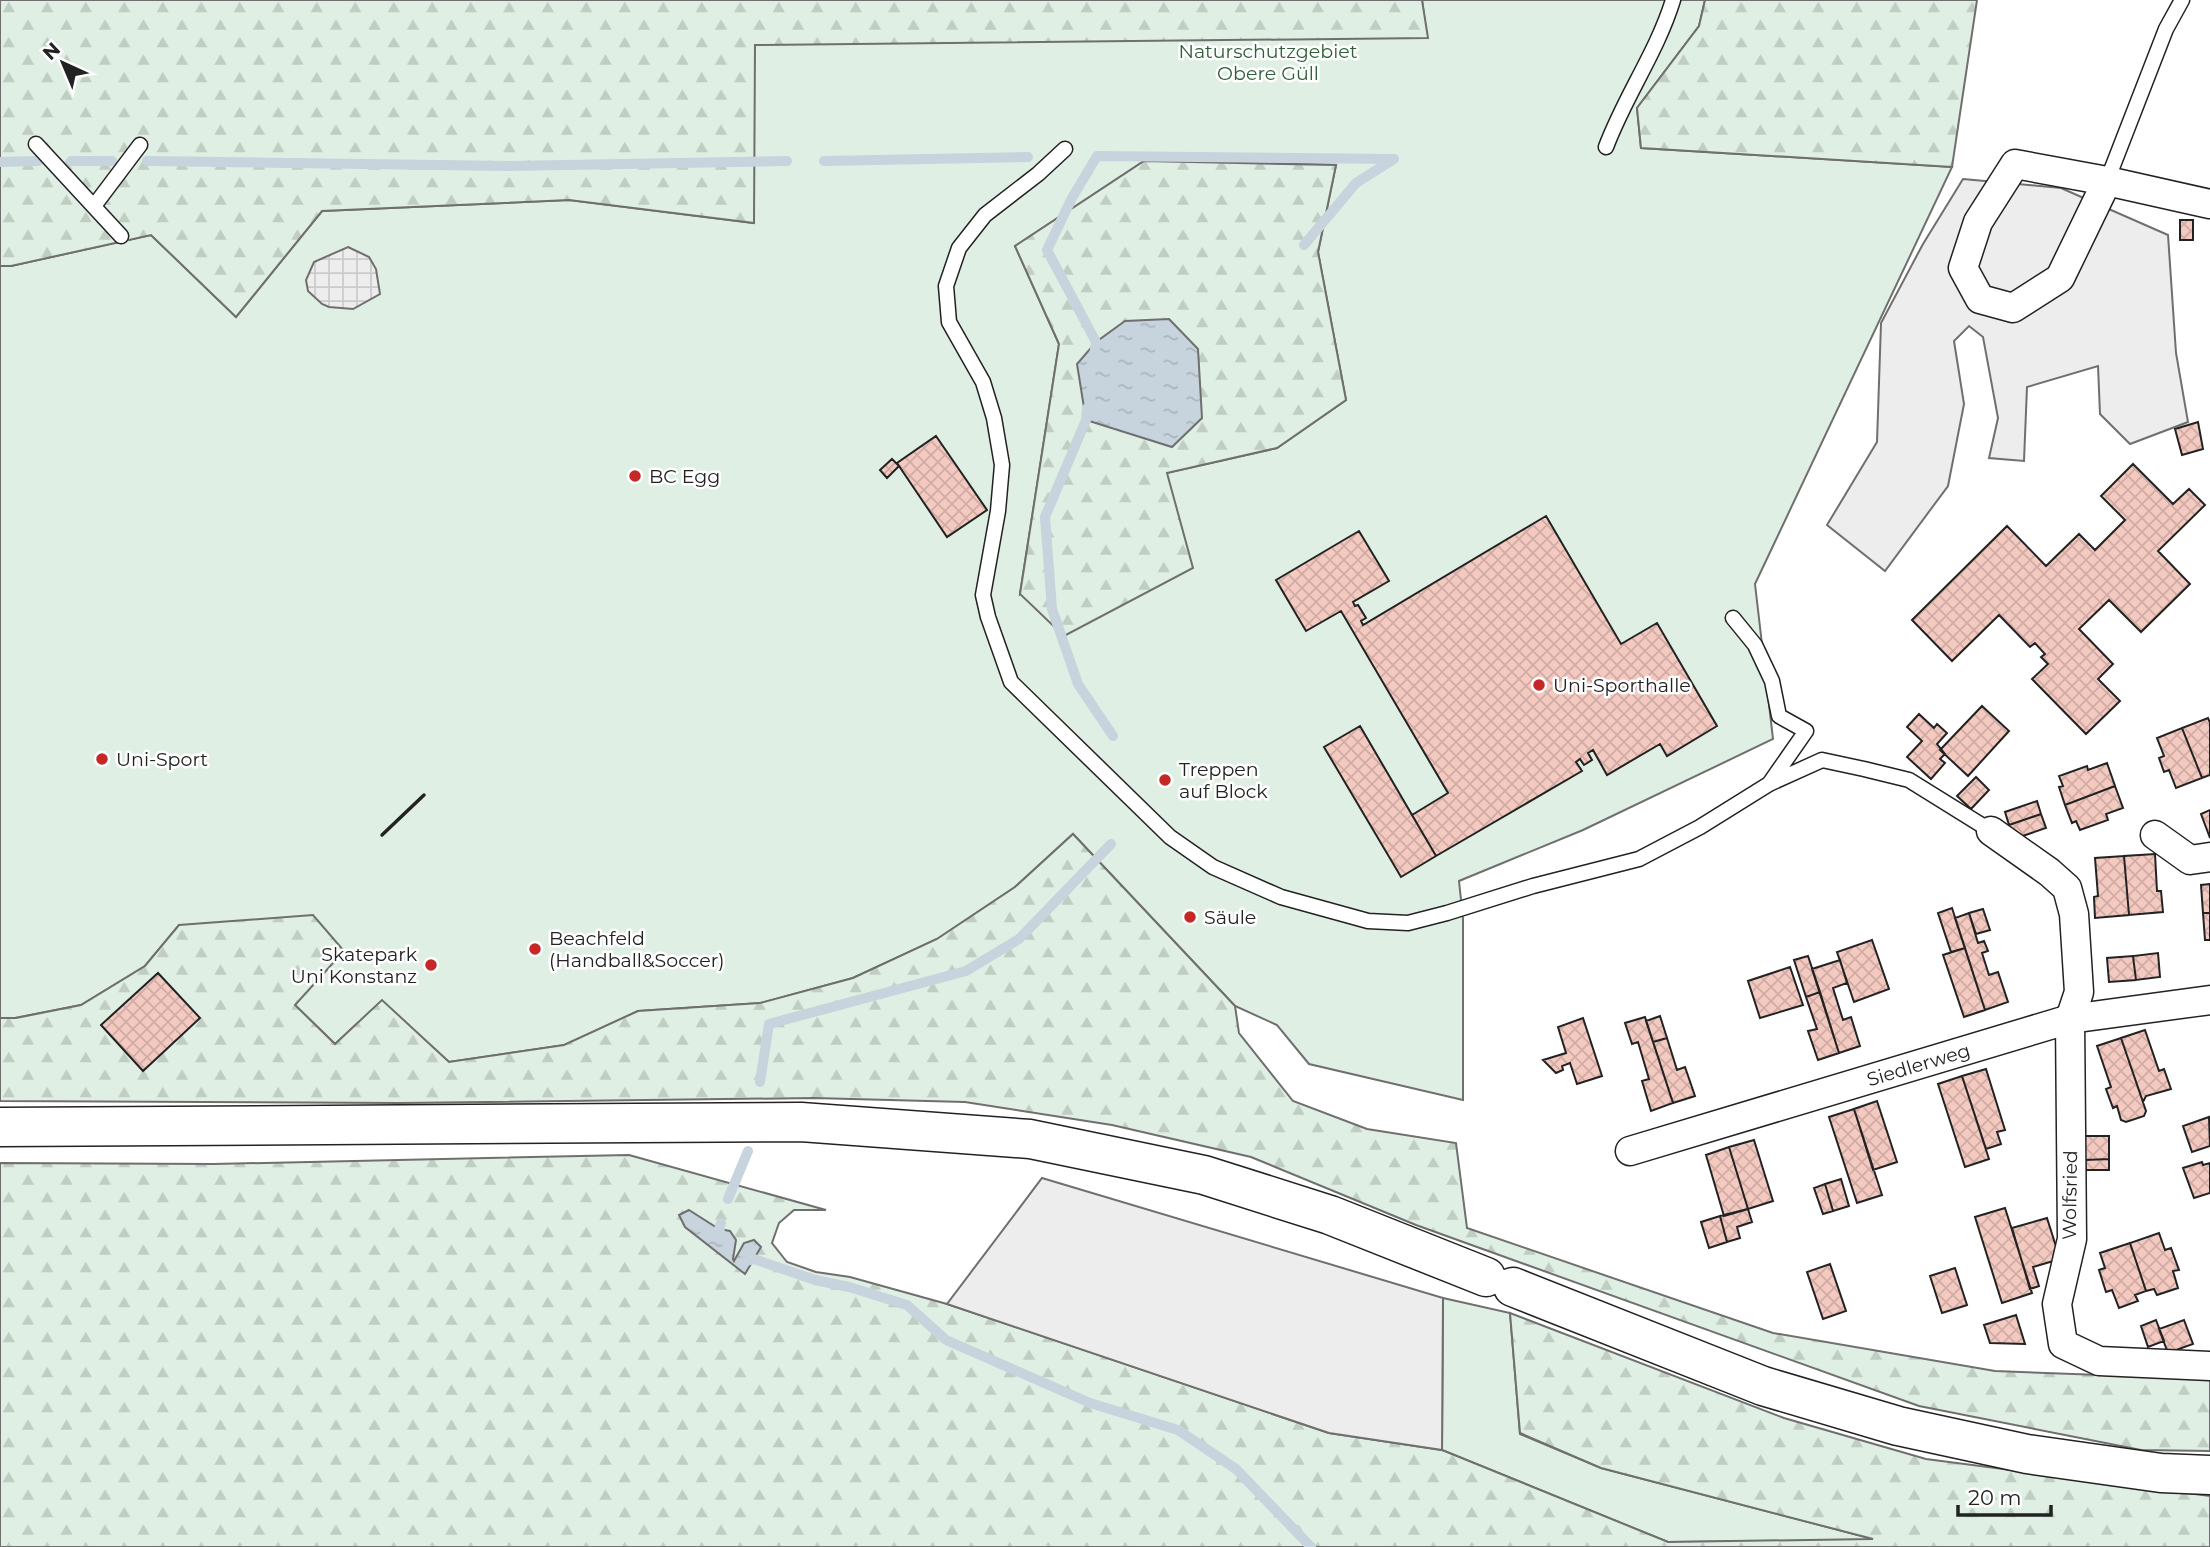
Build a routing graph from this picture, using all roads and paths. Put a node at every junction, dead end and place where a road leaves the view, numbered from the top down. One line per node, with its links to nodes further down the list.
1 (1673, 0): 5 (lane)
2 (2182, 0): 7 (lane)
3 (36, 144): 9 (lane)
4 (140, 145): 9 (lane)
5 (1606, 147)
6 (1065, 149): 12 (lane)
7 (2107, 181): 7 (street); 8 (street)
8 (2210, 204)
9 (94, 206): 10 (lane)
10 (121, 236)
11 (1733, 618): 12 (lane)
12 (1769, 783): 13 (lane)
13 (1991, 831): 17 (street)
14 (2155, 835): 15 (street)
15 (2210, 856)
16 (2210, 1000): 17 (street, Siedlerweg)
17 (2070, 1018): 19 (street, Siedlerweg); 20 (street, Wolfsried)
18 (0, 1127): 21 (main road)
19 (1630, 1152)
20 (2210, 1366)
21 (2210, 1475)

